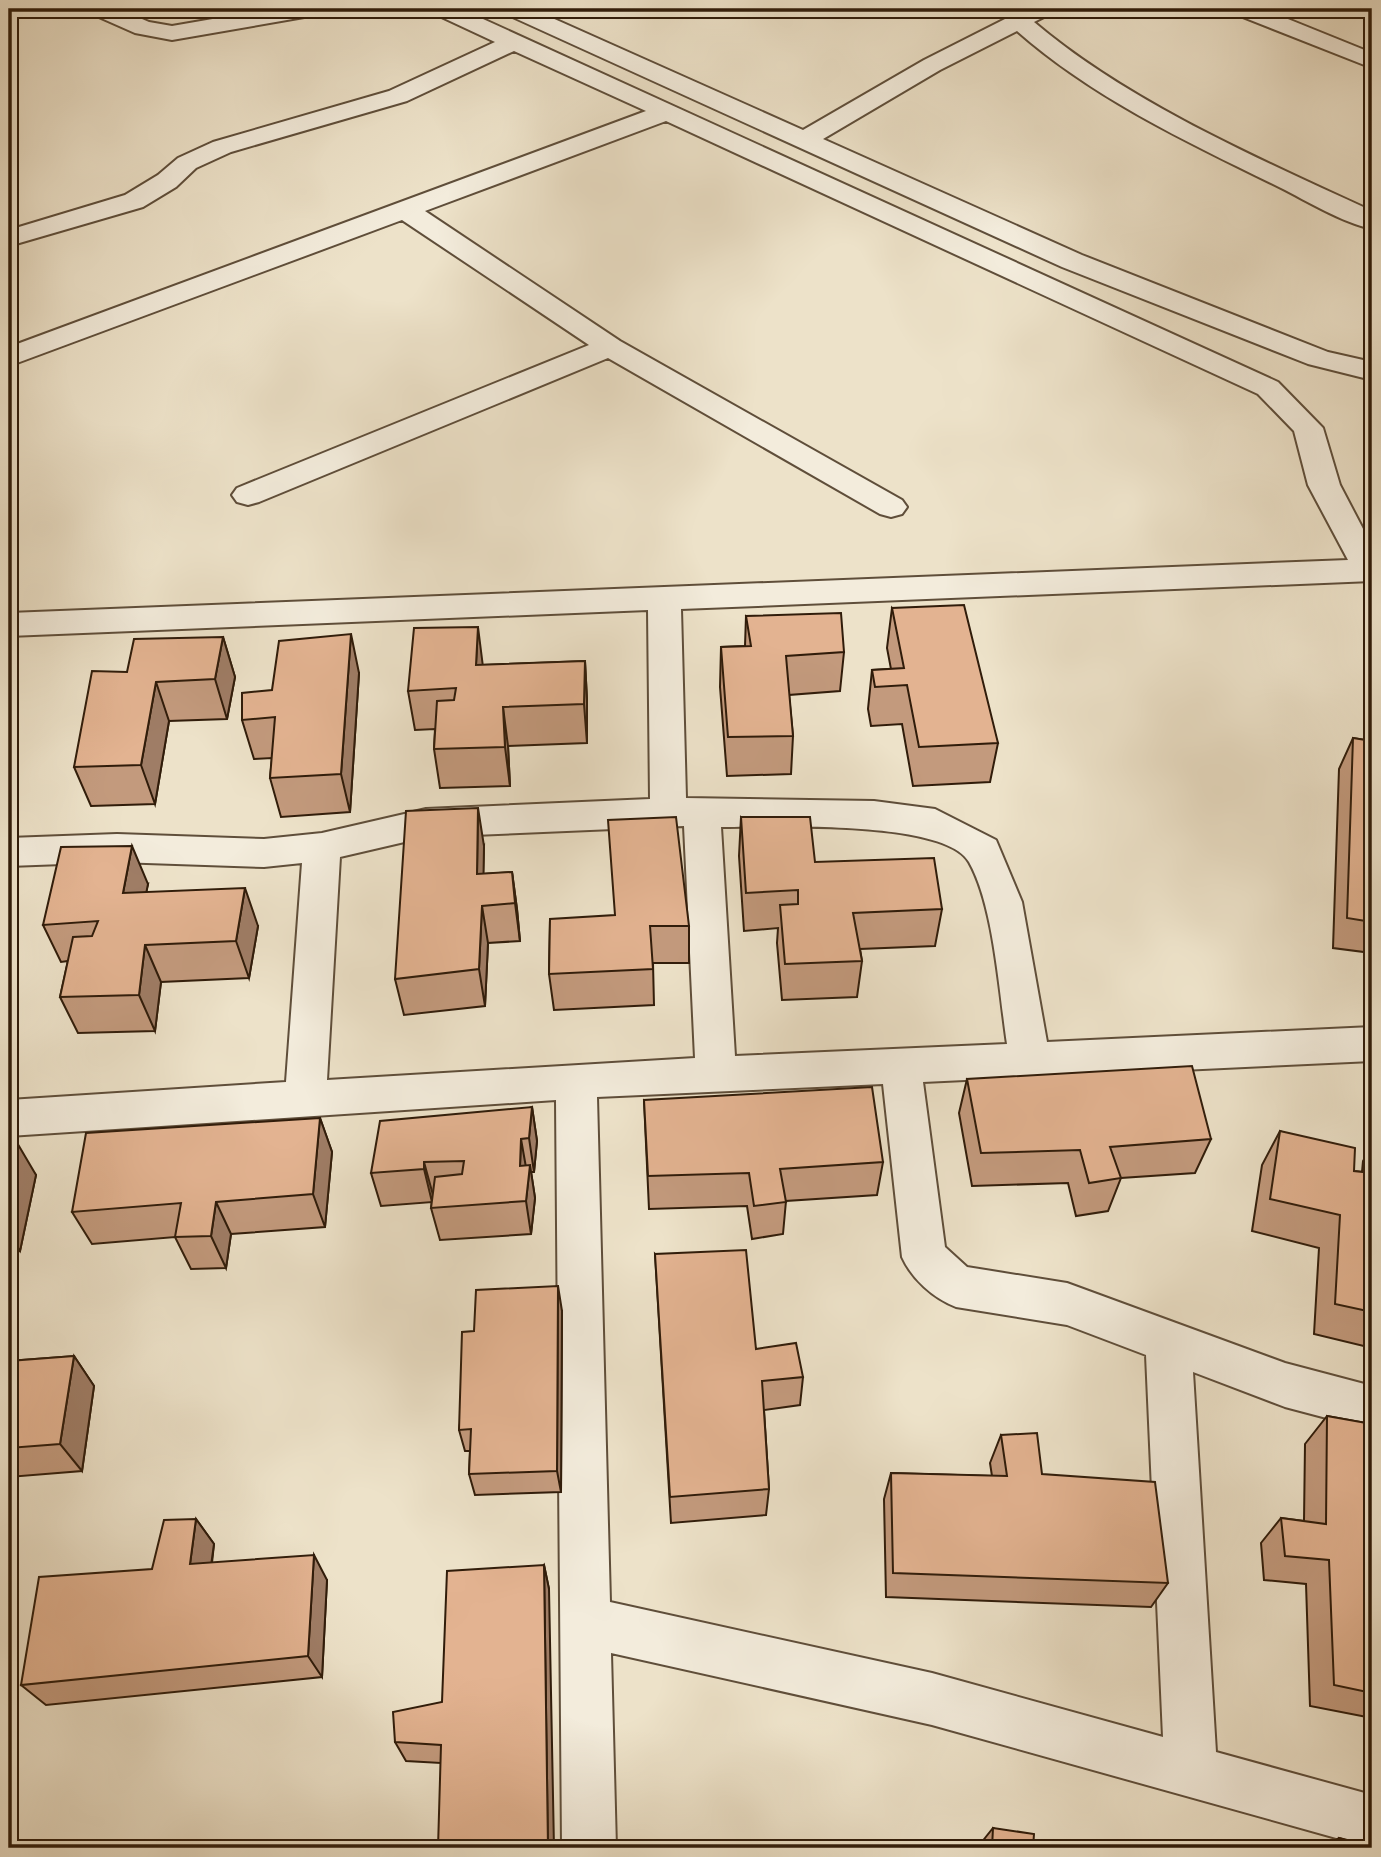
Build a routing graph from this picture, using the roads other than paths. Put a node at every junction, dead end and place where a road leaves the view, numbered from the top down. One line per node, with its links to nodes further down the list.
1 (100, 9): 2 (street)
2 (310, 9)
3 (443, 9): 10 (street)
4 (514, 9): 9 (street)
5 (572, 9): 9 (street)
6 (1042, 9): 8 (street)
7 (1244, 9): 12 (street)
8 (1014, 15): 15 (street); 17 (street)
9 (547, 23): 11 (street)
10 (514, 42): 13 (street); 18 (street)
11 (628, 60): 13 (street); 15 (street)
12 (1372, 61)
13 (597, 79): 14 (street)
14 (670, 111): 16 (street); 24 (street)
15 (806, 139): 21 (street)
16 (407, 211): 19 (street); 20 (street)
17 (1372, 221)
18 (9, 238)
19 (610, 347): 22 (street); 23 (street)
20 (9, 357)
21 (1372, 371)
22 (248, 495)
23 (891, 508)
24 (1371, 570): 25 (street)
25 (664, 600): 26 (street); 27 (street)
26 (9, 624)
27 (685, 813): 28 (street); 31 (street); 33 (street)
28 (322, 847): 29 (street); 35 (street)
29 (9, 852)
30 (1372, 1044): 31 (street)
31 (1030, 1060): 32 (street)
32 (901, 1066): 33 (street); 37 (street)
33 (716, 1075): 34 (street)
34 (576, 1082): 35 (street); 39 (street)
35 (305, 1098): 36 (street)
36 (9, 1118)
37 (1168, 1340): 38 (street); 40 (street)
38 (1372, 1408)
39 (585, 1622): 40 (street); 42 (street)
40 (1191, 1771): 41 (street)
41 (1372, 1822)
42 (589, 1848)

